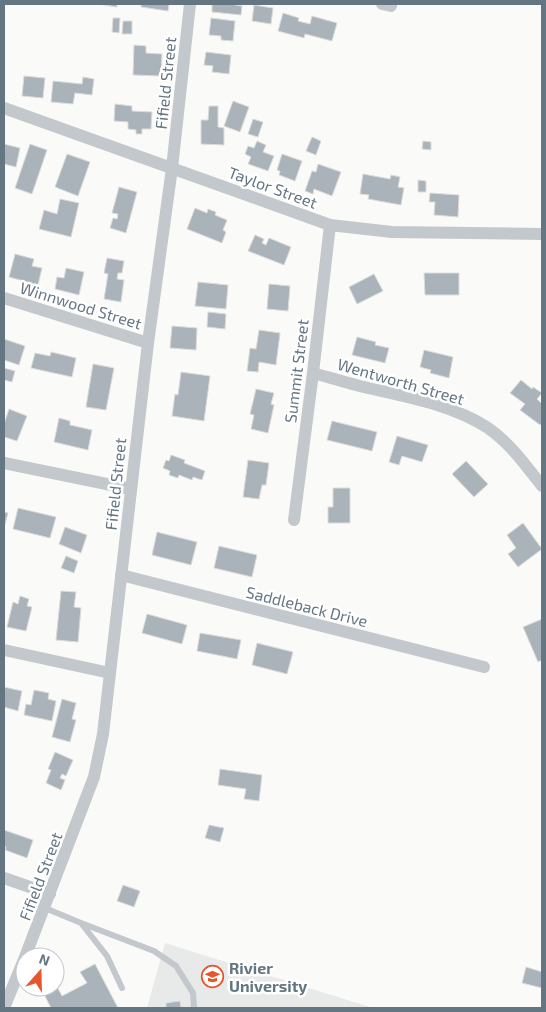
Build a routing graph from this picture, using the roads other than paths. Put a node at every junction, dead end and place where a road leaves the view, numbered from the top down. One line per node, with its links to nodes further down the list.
1 (190, 4): 3 (street, Fifield Street)
2 (4, 108): 3 (street, Taylor Street)
3 (172, 168): 4 (street, Taylor Street); 7 (street, Fifield Street)
4 (330, 225): 5 (street, Taylor Street); 8 (street, Summit Street)
5 (542, 234)
6 (4, 298): 7 (street, Winnwood Street)
7 (148, 343): 11 (street, Fifield Street)
8 (313, 373): 10 (street, Wentworth Street); 12 (street, Summit Street)
9 (4, 463): 11 (street)
10 (542, 486)
11 (131, 489): 13 (street, Fifield Street)
12 (294, 520)
13 (121, 575): 15 (street, Saddleback Drive); 16 (street, Fifield Street)
14 (4, 650): 16 (street)
15 (484, 667)
16 (110, 673): 18 (street, Fifield Street)
17 (4, 878): 18 (street)
18 (50, 894): 19 (street, Fifield Street)
19 (45, 908): 20 (lane); 21 (street, Fifield Street)
20 (81, 923): 23 (lane); 25 (lane)
21 (29, 947)
22 (15, 981): 24 (street, Fifield Street)
23 (122, 988)
24 (4, 1008)
25 (194, 1008)

